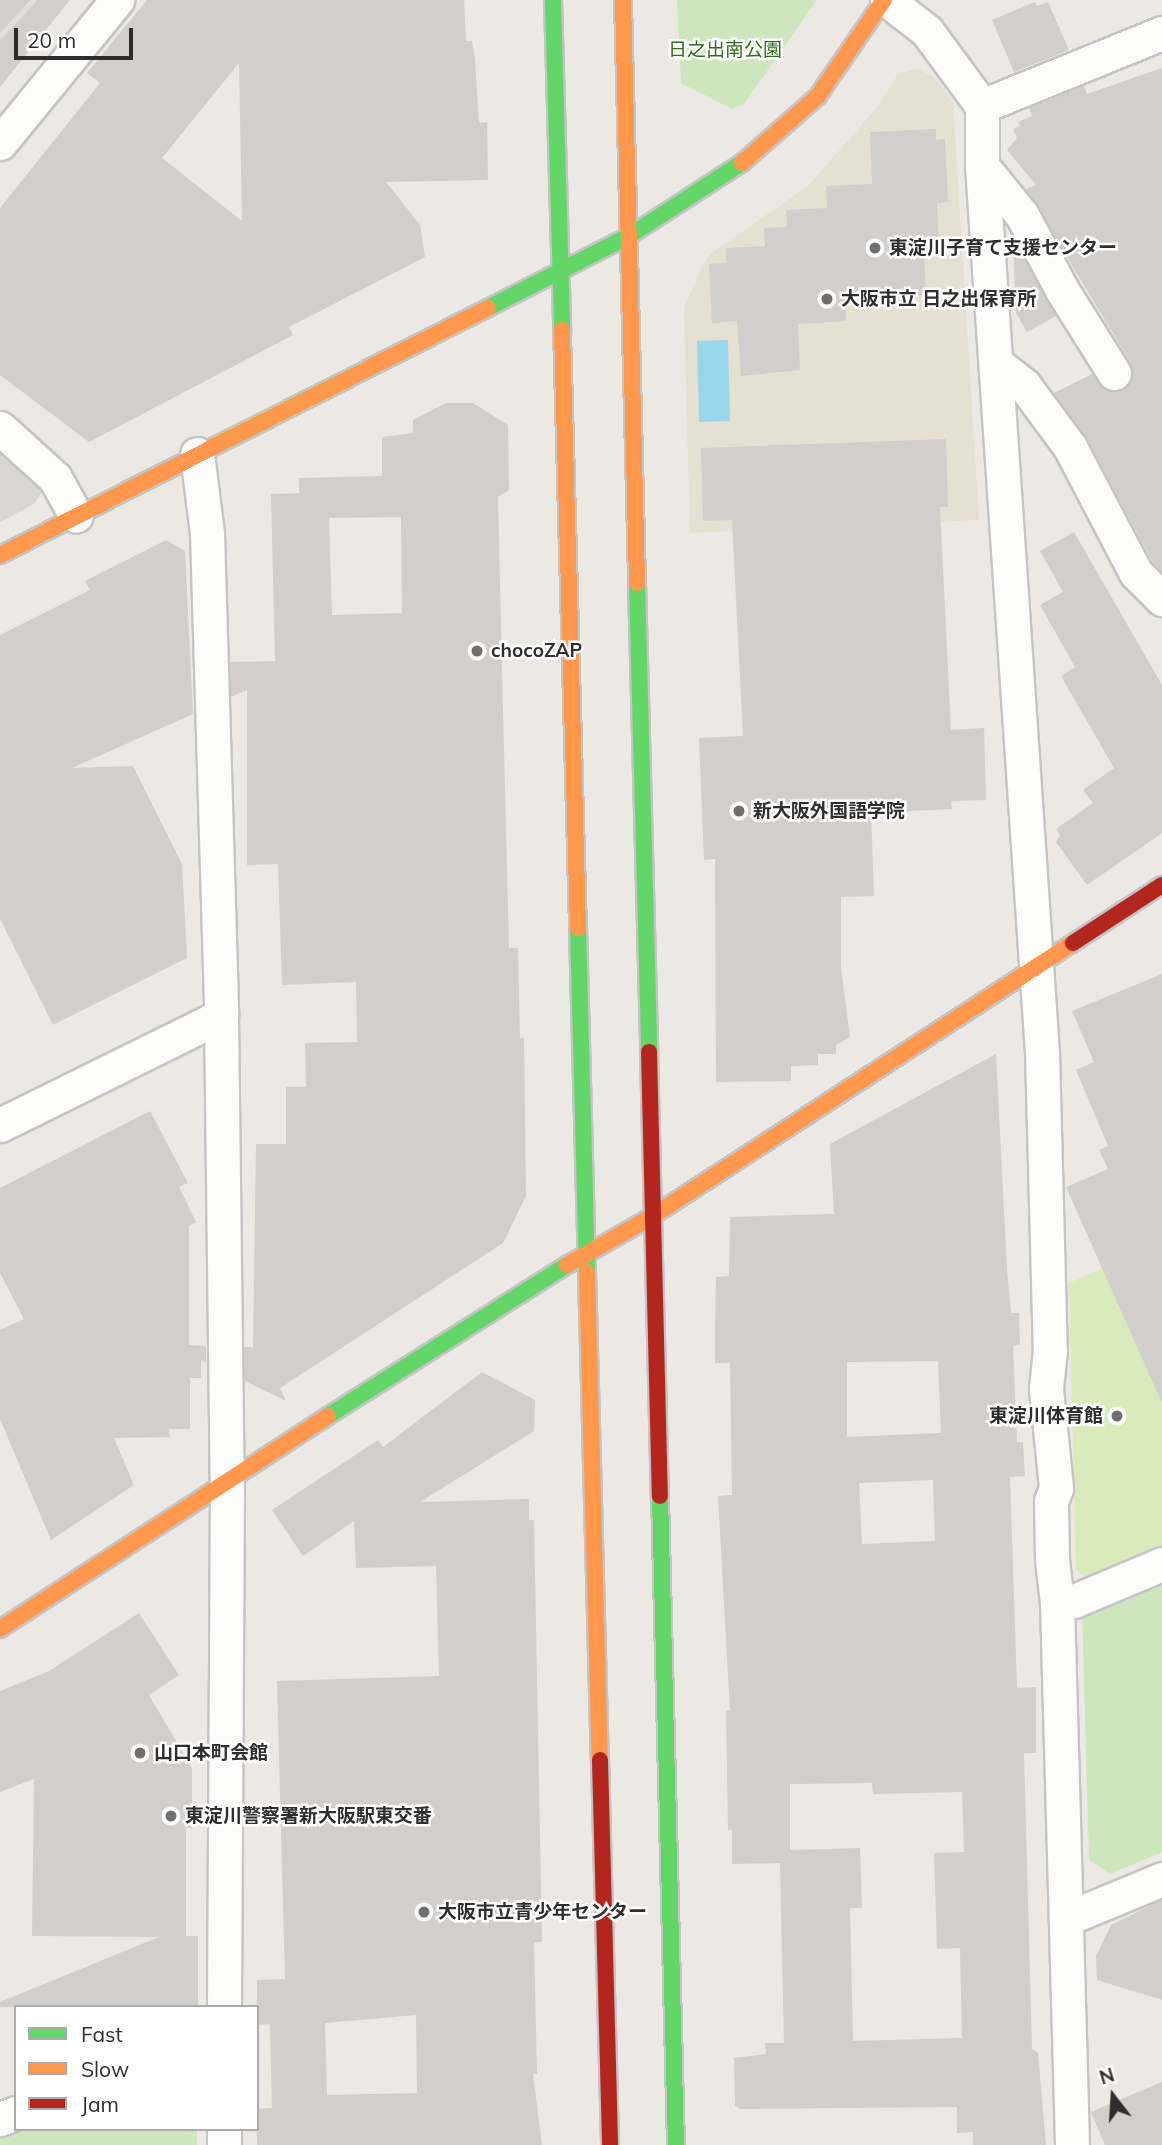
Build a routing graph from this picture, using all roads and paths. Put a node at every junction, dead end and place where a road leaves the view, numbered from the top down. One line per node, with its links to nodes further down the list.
1 (117, 0): 7 (street)
2 (553, 0): 10 (street)
3 (622, 0): 9 (street)
4 (886, 0): 6 (street); 9 (street)
5 (1162, 33): 6 (street)
6 (982, 106): 8 (street)
7 (0, 143)
8 (982, 166): 11 (street); 12 (street)
9 (629, 236): 10 (street); 22 (street)
10 (559, 272): 14 (street); 23 (street)
11 (996, 363): 17 (street); 19 (street)
12 (1114, 373)
13 (0, 428): 15 (street)
14 (197, 454): 15 (street); 20 (street)
15 (76, 516): 16 (street)
16 (0, 555)
17 (1162, 599)
18 (1162, 884): 19 (street)
19 (1033, 967): 22 (street); 26 (street)
20 (220, 1016): 21 (street); 24 (street)
21 (0, 1125)
22 (651, 1217): 23 (street); 32 (street)
23 (589, 1252): 24 (street); 31 (street)
24 (227, 1484): 27 (street); 30 (street)
25 (1162, 1563): 26 (street)
26 (1057, 1603): 29 (street)
27 (0, 1629)
28 (1162, 1879): 29 (street)
29 (1066, 1919): 33 (street)
30 (224, 2005)
31 (610, 2145)
32 (676, 2145)
33 (1072, 2145)

